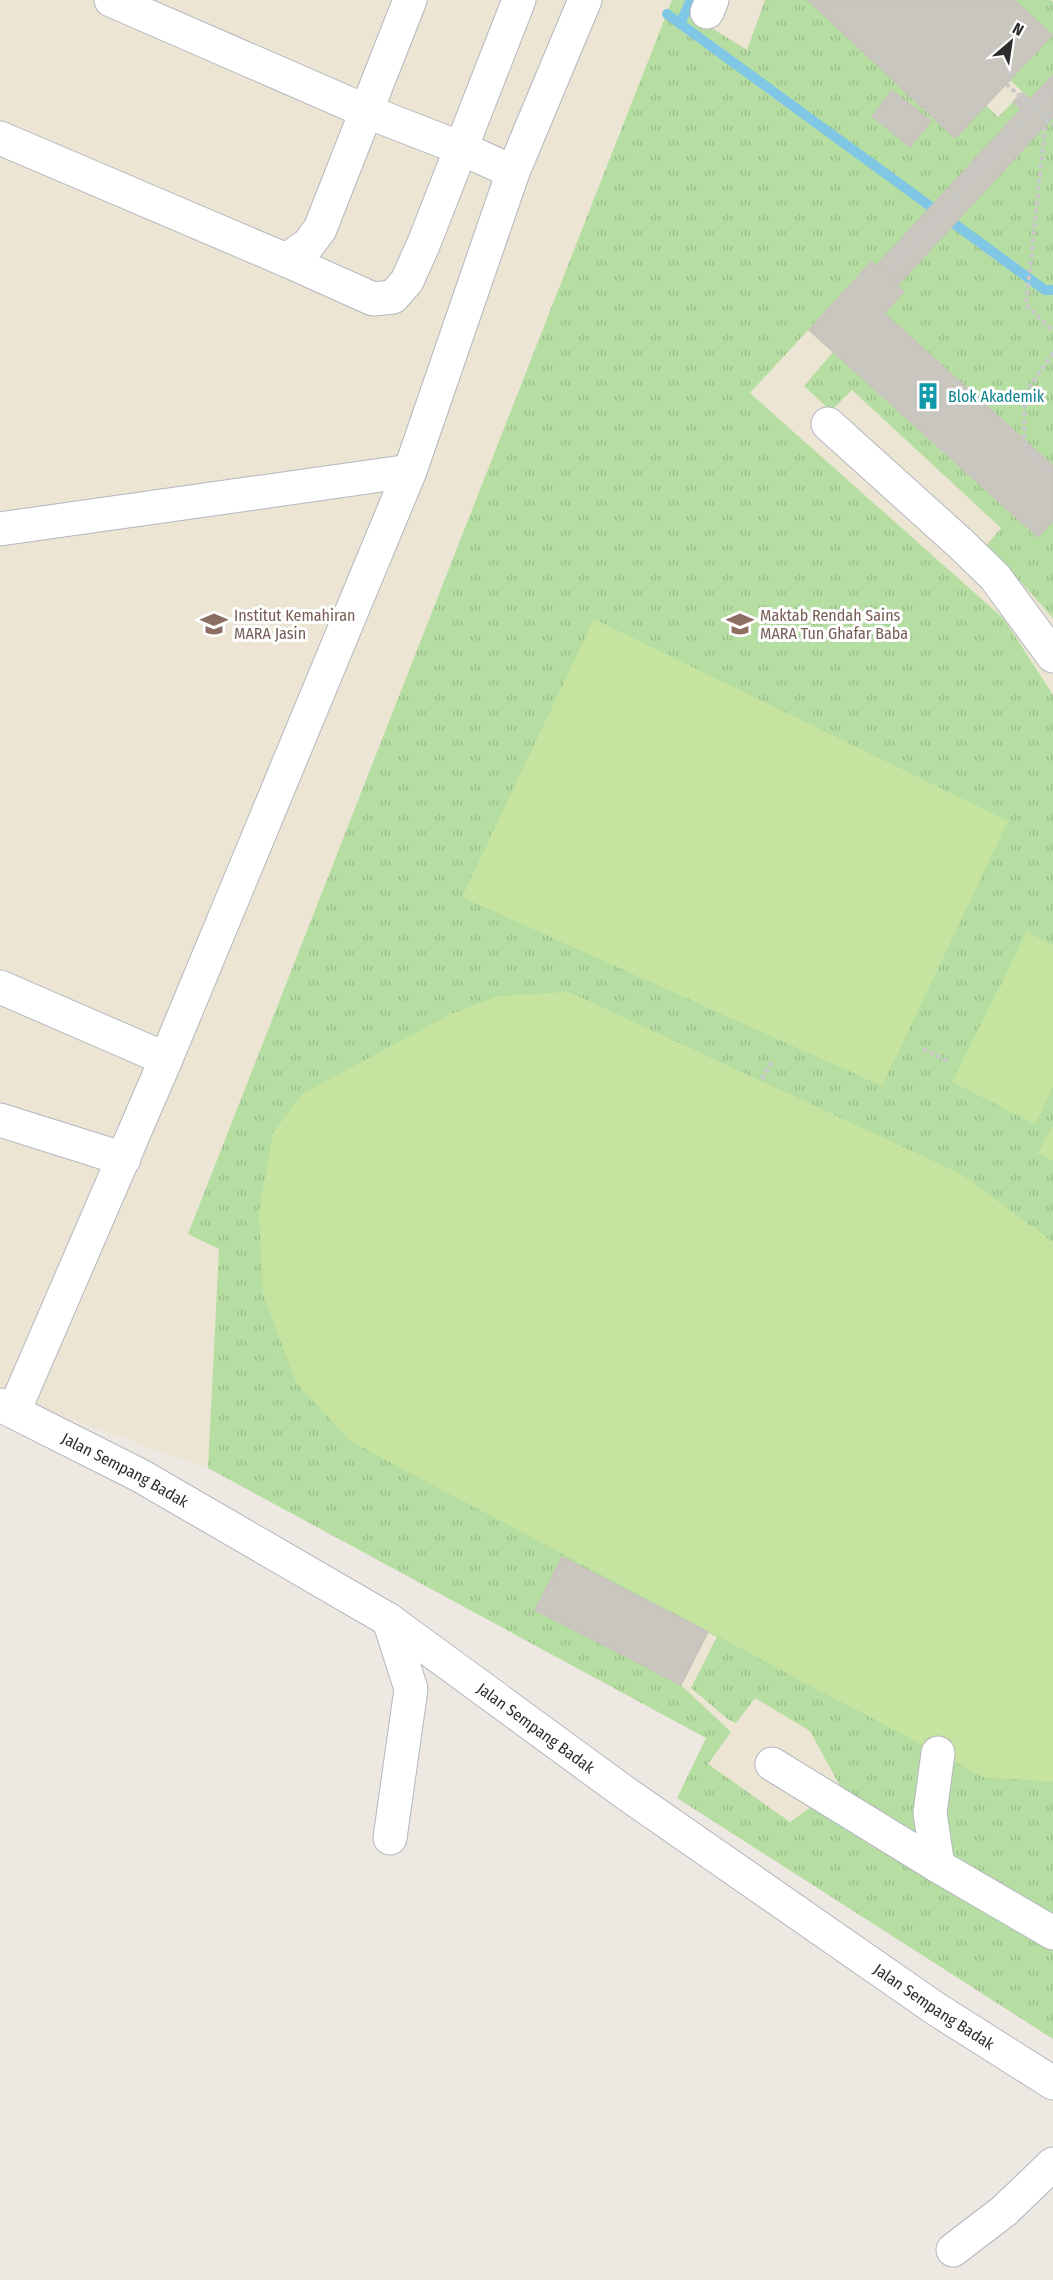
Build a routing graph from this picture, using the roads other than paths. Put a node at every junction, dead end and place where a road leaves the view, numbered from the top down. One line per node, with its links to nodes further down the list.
1 (111, 0): 5 (street)
2 (410, 0): 5 (street)
3 (519, 0): 7 (street)
4 (585, 0): 8 (street)
5 (368, 112): 7 (street); 9 (street)
6 (0, 138): 9 (street)
7 (463, 149): 8 (street); 9 (street)
8 (513, 172): 11 (street)
9 (286, 260)
10 (828, 424): 13 (street)
11 (410, 471): 12 (street); 15 (street)
12 (0, 529)
13 (1053, 656)
14 (0, 987): 15 (street)
15 (166, 1059): 17 (street)
16 (0, 1120): 17 (street)
17 (124, 1159): 18 (street)
18 (7, 1408): 19 (street, Jalan Sempang Badak)
19 (389, 1620): 22 (street); 25 (street, Jalan Sempang Badak)
20 (938, 1753): 23 (street)
21 (772, 1764): 23 (street)
22 (390, 1838)
23 (938, 1866): 24 (street)
24 (1053, 1933)
25 (1053, 2083)
26 (1053, 2164): 27 (street)
27 (953, 2250)

